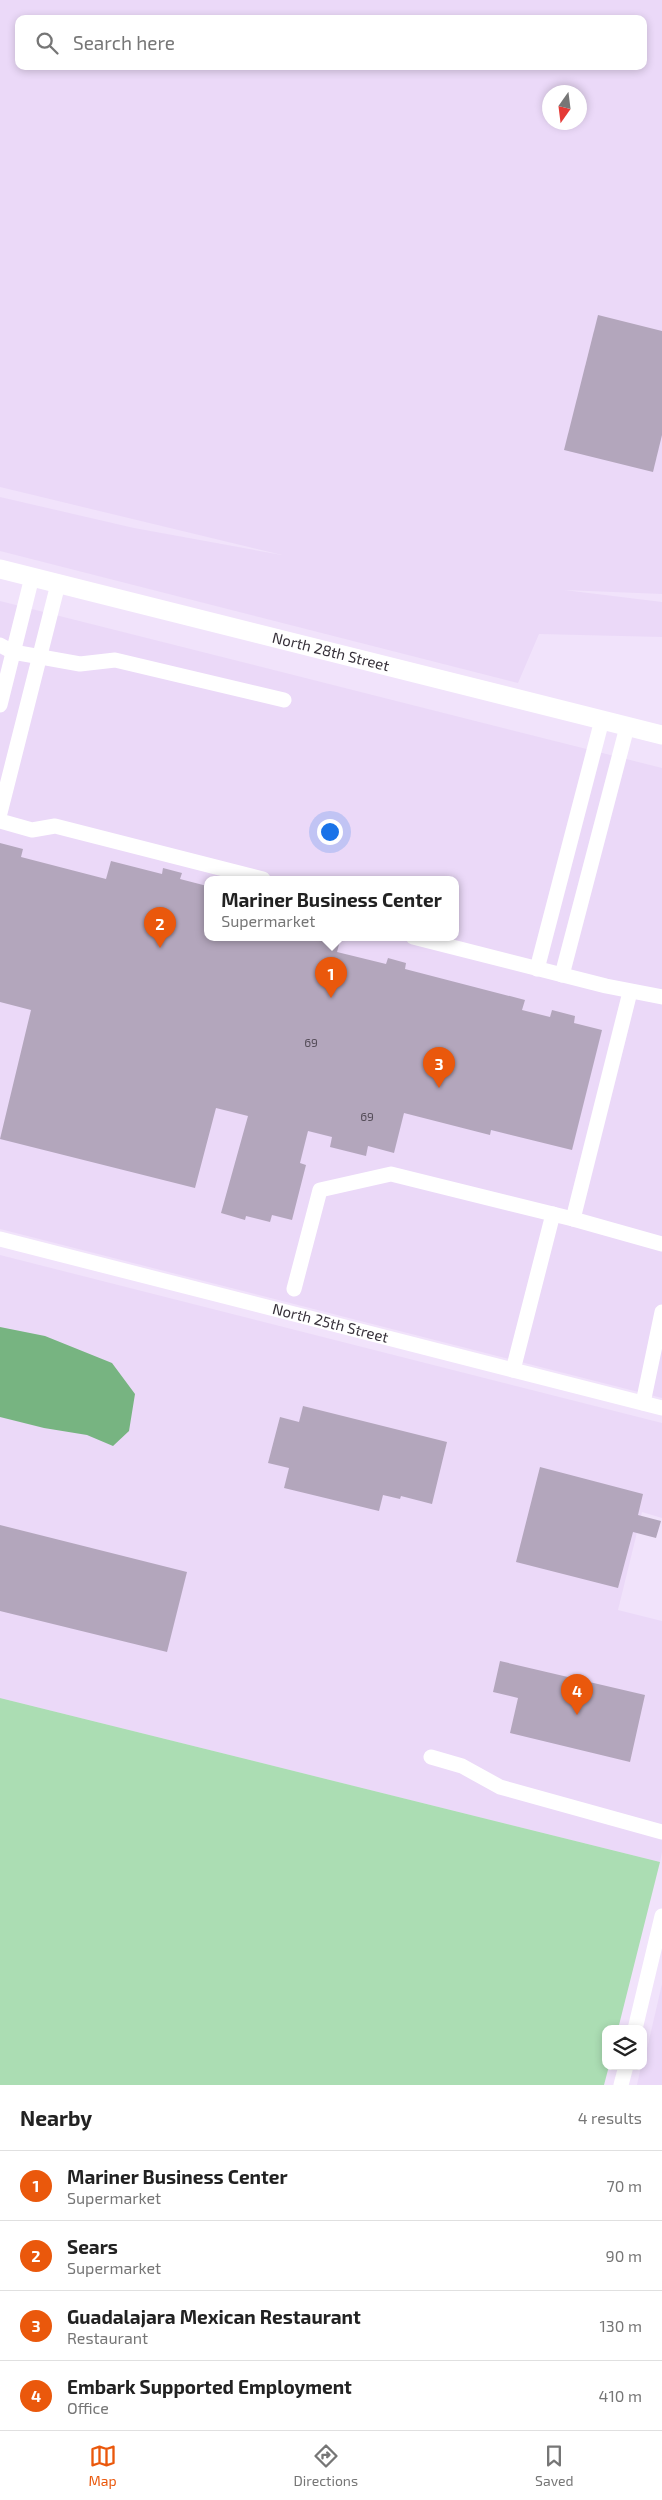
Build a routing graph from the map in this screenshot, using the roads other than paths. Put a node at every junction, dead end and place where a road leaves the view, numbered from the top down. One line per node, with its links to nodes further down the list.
1 (0, 569): 2 (main road, North 28th Street)
2 (32, 577): 3 (main road, North 28th Street); 4 (street)
3 (58, 584): 5 (street); 8 (main road, North 28th Street)
4 (7, 648): 5 (street); 7 (street)
5 (40, 657): 6 (street); 11 (street)
6 (284, 700)
7 (0, 705)
8 (602, 720): 9 (main road, North 28th Street); 15 (street)
9 (627, 726): 10 (main road, North 28th Street); 16 (street)
10 (662, 735)
11 (0, 813)
12 (0, 822): 13 (street)
13 (251, 876)
14 (429, 941): 15 (street)
15 (537, 969): 16 (street)
16 (562, 976): 17 (street)
17 (630, 992): 18 (street); 20 (street)
18 (662, 998)
19 (553, 1214): 20 (street); 23 (street); 25 (street)
20 (573, 1219): 22 (street)
21 (0, 1239): 25 (street, North 25th Street)
22 (662, 1244)
23 (294, 1289)
24 (662, 1312): 26 (street)
25 (513, 1370): 26 (street, North 25th Street)
26 (643, 1403): 27 (street, North 25th Street)
27 (662, 1408)
28 (431, 1757): 29 (street)
29 (662, 1832)
30 (662, 1916): 31 (street)
31 (636, 2025)
32 (625, 2070): 33 (street)
33 (621, 2085)

